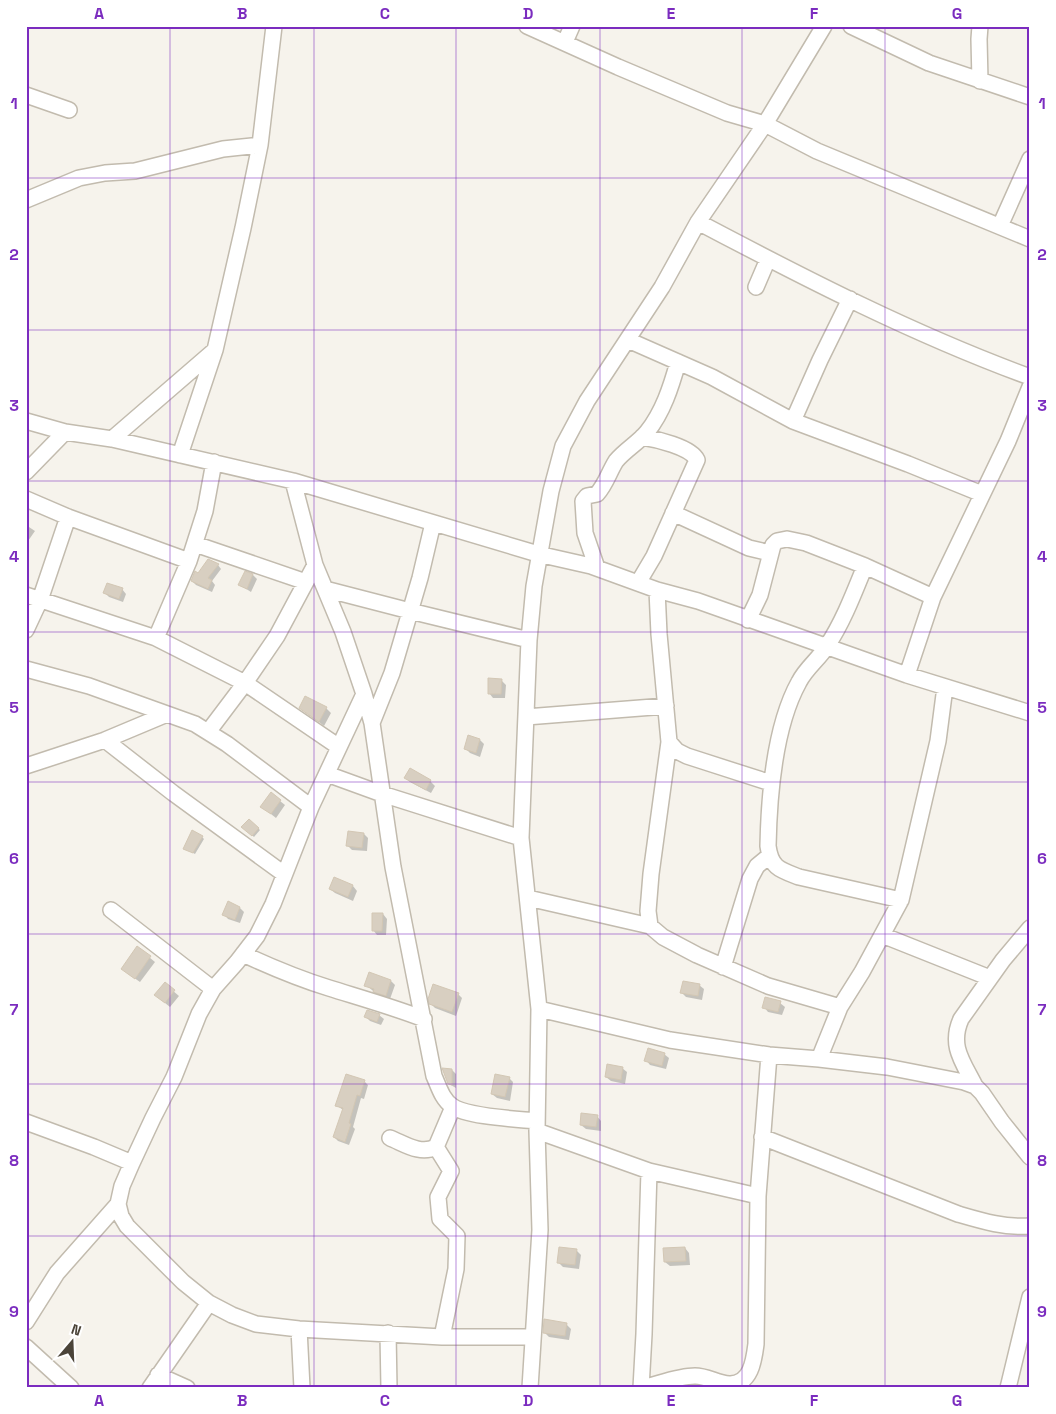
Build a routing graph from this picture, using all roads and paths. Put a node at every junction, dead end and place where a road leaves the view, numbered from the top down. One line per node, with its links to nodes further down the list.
1 (274, 26): 13 (street)
2 (527, 26): 7 (street)
3 (572, 26): 7 (street)
4 (824, 26): 12 (street)
5 (851, 26): 8 (street)
6 (980, 26): 8 (street)
7 (565, 42): 12 (street)
8 (980, 81): 10 (street)
9 (26, 95): 11 (street)
10 (1030, 97)
11 (69, 110)
12 (765, 124): 16 (street); 17 (street)
13 (260, 145): 15 (street); 23 (street)
14 (1030, 159): 17 (street)
15 (26, 200)
16 (698, 222): 19 (street); 22 (street)
17 (1000, 226): 18 (street)
18 (1030, 239)
19 (768, 259): 20 (street); 21 (street)
20 (756, 287)
21 (850, 299): 25 (street); 28 (street)
22 (628, 340): 24 (street); 43 (street)
23 (215, 350): 31 (street); 32 (street)
24 (678, 362): 28 (street); 30 (street)
25 (1030, 377)
26 (1030, 387): 36 (street)
27 (26, 421): 29 (street)
28 (793, 421): 36 (street)
29 (65, 432): 31 (street); 34 (street)
30 (642, 437): 38 (street); 47 (street)
31 (112, 439): 32 (street)
32 (180, 455): 33 (street)
33 (214, 462): 35 (street); 41 (street)
34 (26, 472)
35 (293, 481): 40 (street); 45 (street)
36 (982, 494): 52 (street)
37 (26, 499): 39 (street)
38 (673, 513): 42 (street); 49 (street)
39 (68, 517): 44 (street); 53 (street)
40 (433, 523): 43 (street); 54 (street)
41 (195, 544): 44 (street); 48 (street)
42 (770, 553): 46 (street); 55 (street)
43 (538, 554): 47 (street); 58 (street)
44 (189, 561): 57 (street)
45 (315, 565): 48 (street); 50 (street)
46 (865, 566): 52 (street); 59 (street)
47 (597, 568): 49 (street)
48 (306, 582): 62 (street)
49 (638, 583): 51 (street)
50 (325, 589): 54 (street); 64 (street)
51 (657, 590): 55 (street); 65 (street)
52 (933, 597): 61 (street)
53 (33, 598): 56 (street); 57 (street)
54 (410, 611): 58 (street); 69 (street)
55 (748, 620): 59 (street)
56 (26, 630)
57 (156, 638): 62 (street)
58 (529, 640): 68 (street)
59 (827, 646): 61 (street); 76 (street)
60 (26, 669): 67 (street)
61 (907, 675): 63 (street)
62 (245, 683): 70 (street); 73 (street)
63 (945, 687): 66 (street); 83 (street)
64 (364, 694): 69 (street); 73 (street)
65 (666, 706): 68 (street); 72 (street)
66 (1030, 713)
67 (167, 714): 70 (street); 71 (street)
68 (526, 717): 79 (street)
69 (372, 723): 77 (street)
70 (208, 732): 78 (street)
71 (105, 740): 74 (street); 81 (street)
72 (669, 742): 76 (street); 85 (street)
73 (339, 747): 75 (street)
74 (26, 766)
75 (327, 774): 77 (street); 78 (street)
76 (771, 783): 80 (street)
77 (382, 794): 79 (street); 94 (street)
78 (311, 807): 81 (street)
79 (521, 838): 82 (street)
80 (769, 856): 83 (street); 89 (street)
81 (284, 874): 88 (street)
82 (528, 898): 85 (street); 93 (street)
83 (901, 900): 87 (street)
84 (111, 910): 91 (street)
85 (650, 926): 89 (street)
86 (1030, 928): 90 (street)
87 (882, 935): 90 (street); 92 (street)
88 (243, 954): 91 (street); 94 (street)
89 (723, 967): 92 (street)
90 (990, 978): 97 (street)
91 (213, 989): 105 (street)
92 (840, 1007): 96 (street)
93 (539, 1009): 95 (street); 100 (street)
94 (424, 1019): 98 (street)
95 (769, 1055): 96 (street); 101 (street)
96 (819, 1059): 97 (street)
97 (975, 1086): 104 (street)
98 (453, 1107): 100 (street); 103 (street)
99 (26, 1122): 105 (street)
100 (537, 1126): 106 (street); 116 (street)
101 (762, 1137): 107 (street); 109 (street)
102 (390, 1138): 103 (street)
103 (436, 1147): 115 (street)
104 (1030, 1156)
105 (132, 1164): 108 (street)
106 (649, 1171): 107 (street); 124 (street)
107 (758, 1196): 124 (street)
108 (118, 1204): 111 (street); 112 (street)
109 (1030, 1226)
110 (1030, 1297): 125 (street)
111 (209, 1303): 113 (street); 118 (street)
112 (26, 1322)
113 (299, 1329): 114 (street); 121 (street)
114 (388, 1333): 115 (street); 122 (street)
115 (442, 1337): 116 (street)
116 (532, 1337): 123 (street)
117 (26, 1347): 119 (street)
118 (154, 1382): 120 (street)
119 (71, 1388)
120 (187, 1388)
121 (302, 1388)
122 (390, 1388)
123 (530, 1388)
124 (641, 1388)
125 (1008, 1388)

